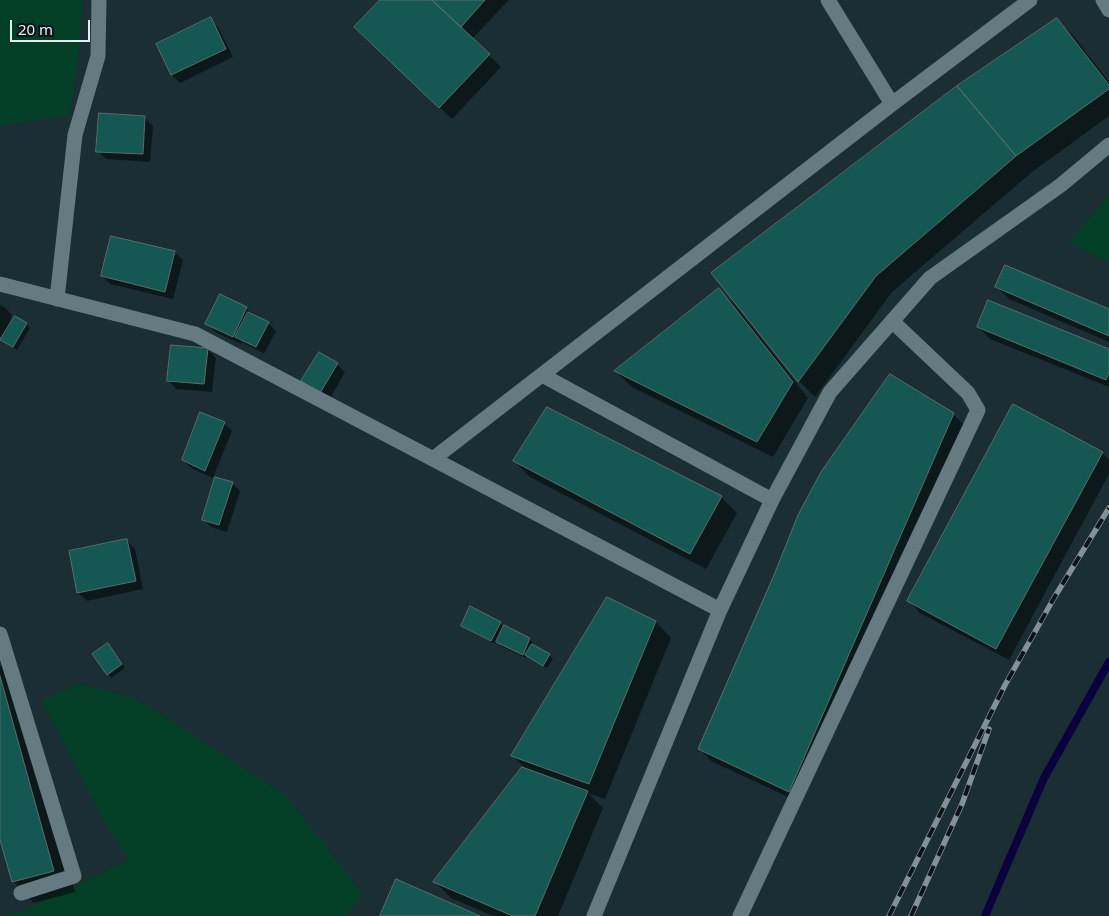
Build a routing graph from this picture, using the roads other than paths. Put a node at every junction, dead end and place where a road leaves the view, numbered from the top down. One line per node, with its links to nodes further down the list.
1 (99, 0): 9 (street)
2 (828, 0): 6 (street)
3 (1030, 0): 6 (street)
4 (1103, 0): 5 (street)
5 (1109, 10)
6 (892, 104): 11 (street)
7 (1109, 145): 10 (street)
8 (0, 284): 9 (street)
9 (57, 299): 12 (street)
10 (892, 321): 13 (street); 18 (street)
11 (542, 375): 12 (street); 13 (street)
12 (433, 460): 14 (street)
13 (772, 500): 14 (street)
14 (720, 610): 17 (street)
15 (0, 634): 16 (street)
16 (21, 893)
17 (596, 915)
18 (740, 916)

